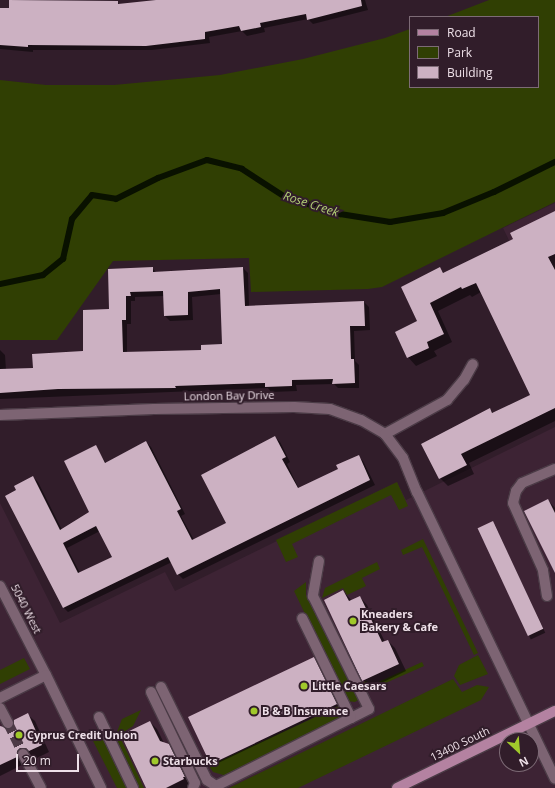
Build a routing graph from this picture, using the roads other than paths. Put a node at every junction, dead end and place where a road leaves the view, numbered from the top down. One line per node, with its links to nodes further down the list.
1 (473, 364): 3 (street)
2 (0, 415): 3 (street, London Bay Drive)
3 (386, 434): 18 (street, London Bay Drive)
4 (555, 469): 7 (street)
5 (319, 561): 16 (street)
6 (0, 586): 9 (street, 5040 West)
7 (547, 596)
8 (302, 618): 16 (street)
9 (46, 675): 12 (street); 22 (street, 5040 West)
10 (161, 687): 16 (street)
11 (151, 692): 24 (street)
12 (0, 698)
13 (0, 708): 17 (street)
14 (555, 712): 18 (main road, 13400 South)
15 (99, 717): 23 (street)
16 (351, 718)
17 (8, 723)
18 (528, 724): 20 (street, London Bay Drive); 25 (main road, 13400 South)
19 (23, 754): 21 (street)
20 (555, 779)
21 (41, 788)
22 (101, 788)
23 (133, 788)
24 (193, 788)
25 (398, 788)

